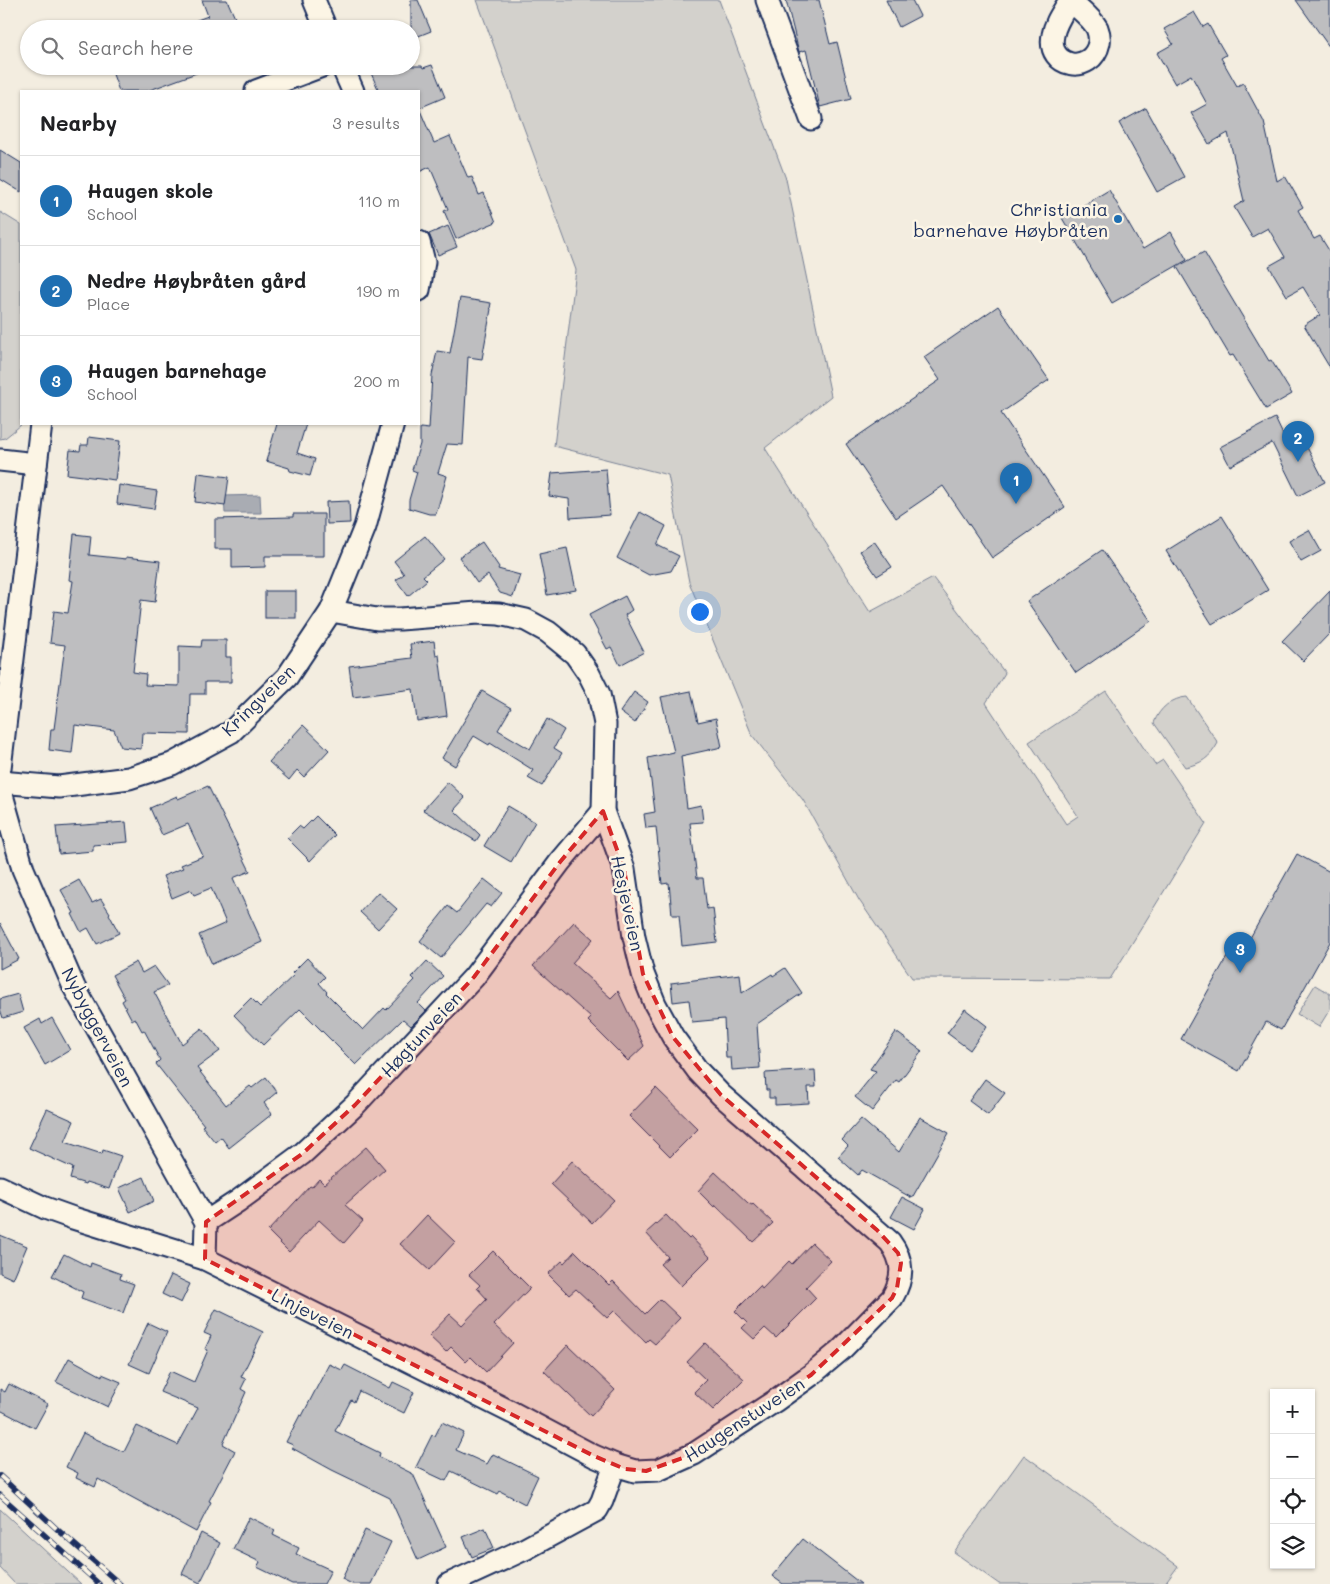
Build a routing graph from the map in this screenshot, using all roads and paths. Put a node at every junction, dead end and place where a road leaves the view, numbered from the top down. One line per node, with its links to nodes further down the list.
1 (314, 0): 3 (street)
2 (767, 0): 8 (street)
3 (322, 20)
4 (298, 75): 6 (street)
5 (346, 75): 7 (street)
6 (259, 90)
7 (353, 90)
8 (811, 119)
9 (420, 246): 10 (street)
10 (420, 284)
11 (42, 425): 14 (street)
12 (393, 425): 15 (street, Kringveien)
13 (0, 460): 14 (street)
14 (36, 464): 16 (street)
15 (332, 611): 17 (street, Kringveien); 19 (street, Hesjeveien)
16 (0, 768)
17 (0, 782)
18 (0, 788): 21 (street, Nybyggerveien)
19 (603, 812): 21 (street, Høgtunveien); 22 (street, Hesjeveien)
20 (0, 1187): 23 (street, Linjeveien)
21 (206, 1222): 23 (street)
22 (898, 1253): 24 (street, Haugenstuveien)
23 (205, 1259): 24 (street, Linjeveien)
24 (615, 1465): 25 (street)
25 (449, 1584)

